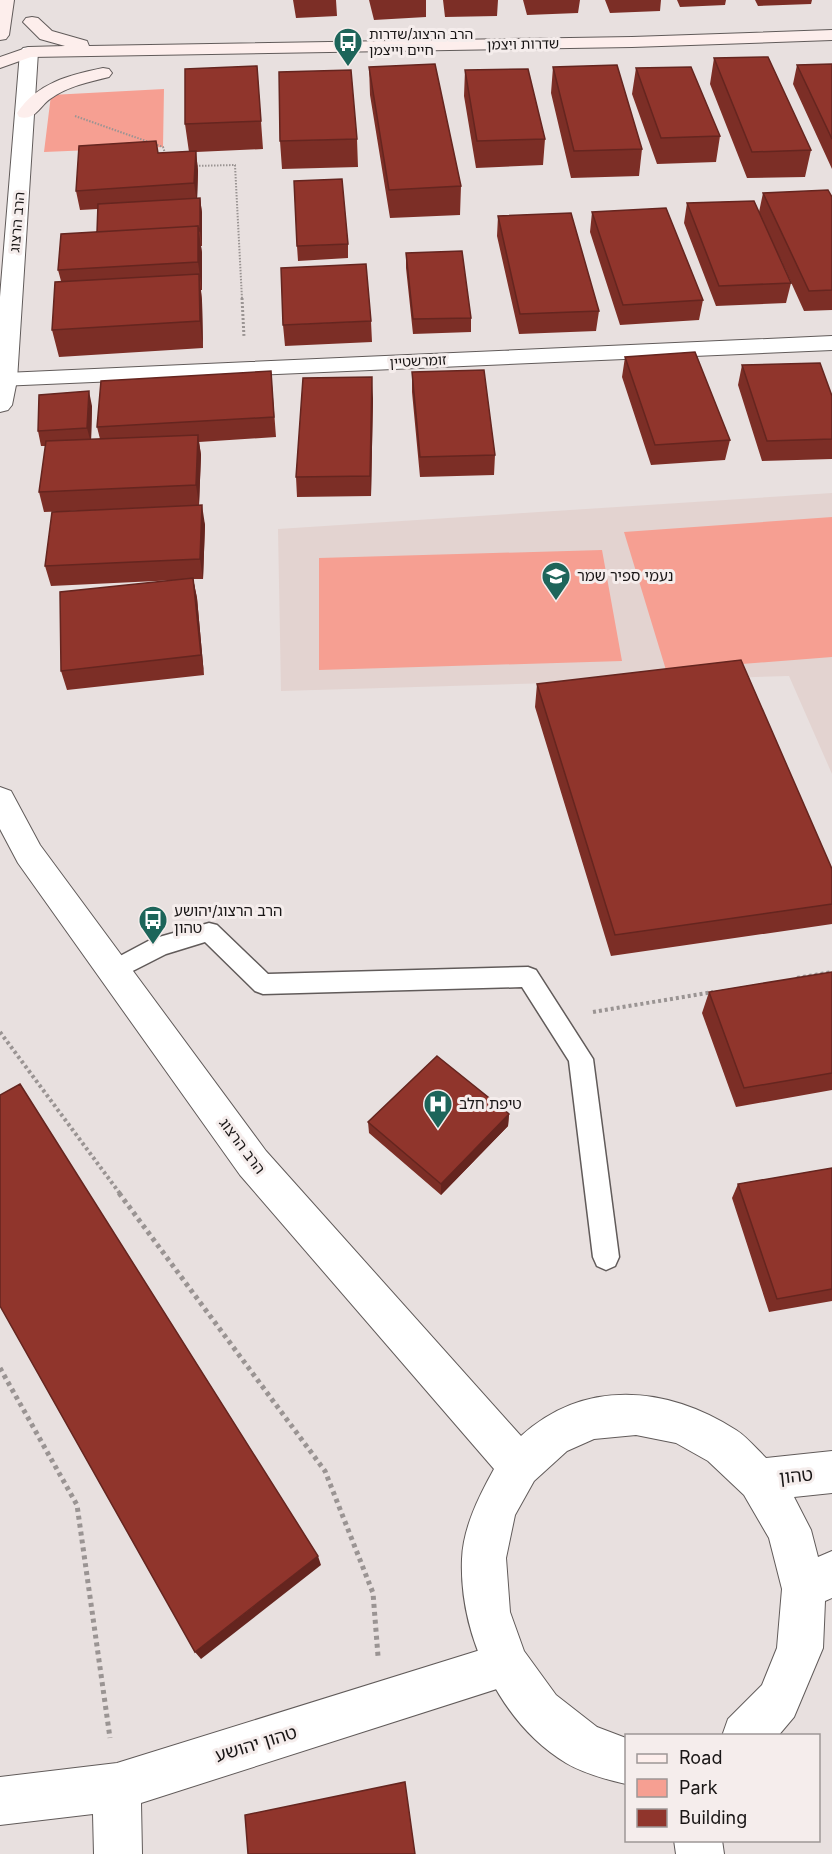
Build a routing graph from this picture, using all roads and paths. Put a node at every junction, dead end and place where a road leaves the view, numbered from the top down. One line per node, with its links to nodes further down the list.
1 (5, 0): 3 (main road)
2 (832, 34): 4 (main road, שדרות ויצמן)
3 (0, 35)
4 (115, 50): 5 (main road, שדרות ויצמן); 5 (main road)
5 (29, 52): 6 (main road, שדרות ויצמן); 7 (street, הרב הרצוג)
6 (0, 65): 7 (main road, שדרות ויצמן)
7 (28, 75): 8 (street, הרב הרצוג); 8 (main road, שדרות ויצמן)
8 (26, 113): 9 (path); 13 (street, הרב הרצוג)
9 (167, 157)
10 (191, 166): 12 (path)
11 (832, 343): 12 (street, זומרשטיין)
12 (245, 369): 13 (street, זומרשטיין)
13 (5, 380): 14 (street, הרב הרצוג)
14 (0, 405)
15 (0, 799): 16 (street, הרב הרצוג)
16 (113, 971): 20 (lane); 24 (street, הרב הרצוג)
17 (832, 972): 18 (path)
18 (786, 980)
19 (716, 991): 20 (path)
20 (554, 1018): 22 (lane)
21 (0, 1032): 29 (path)
22 (606, 1257)
23 (0, 1368): 32 (path)
24 (519, 1467): 26 (street); 28 (street)
25 (832, 1472): 26 (street, טהון)
26 (759, 1480): 27 (street)
27 (818, 1581): 30 (street)
28 (506, 1665): 29 (street, טהון יהושע); 31 (street)
29 (382, 1704): 32 (street, טהון יהושע)
30 (746, 1734)
31 (625, 1760)
32 (117, 1786): 33 (street, טהון יהושע); 34 (street)
33 (0, 1801)
34 (117, 1854)

